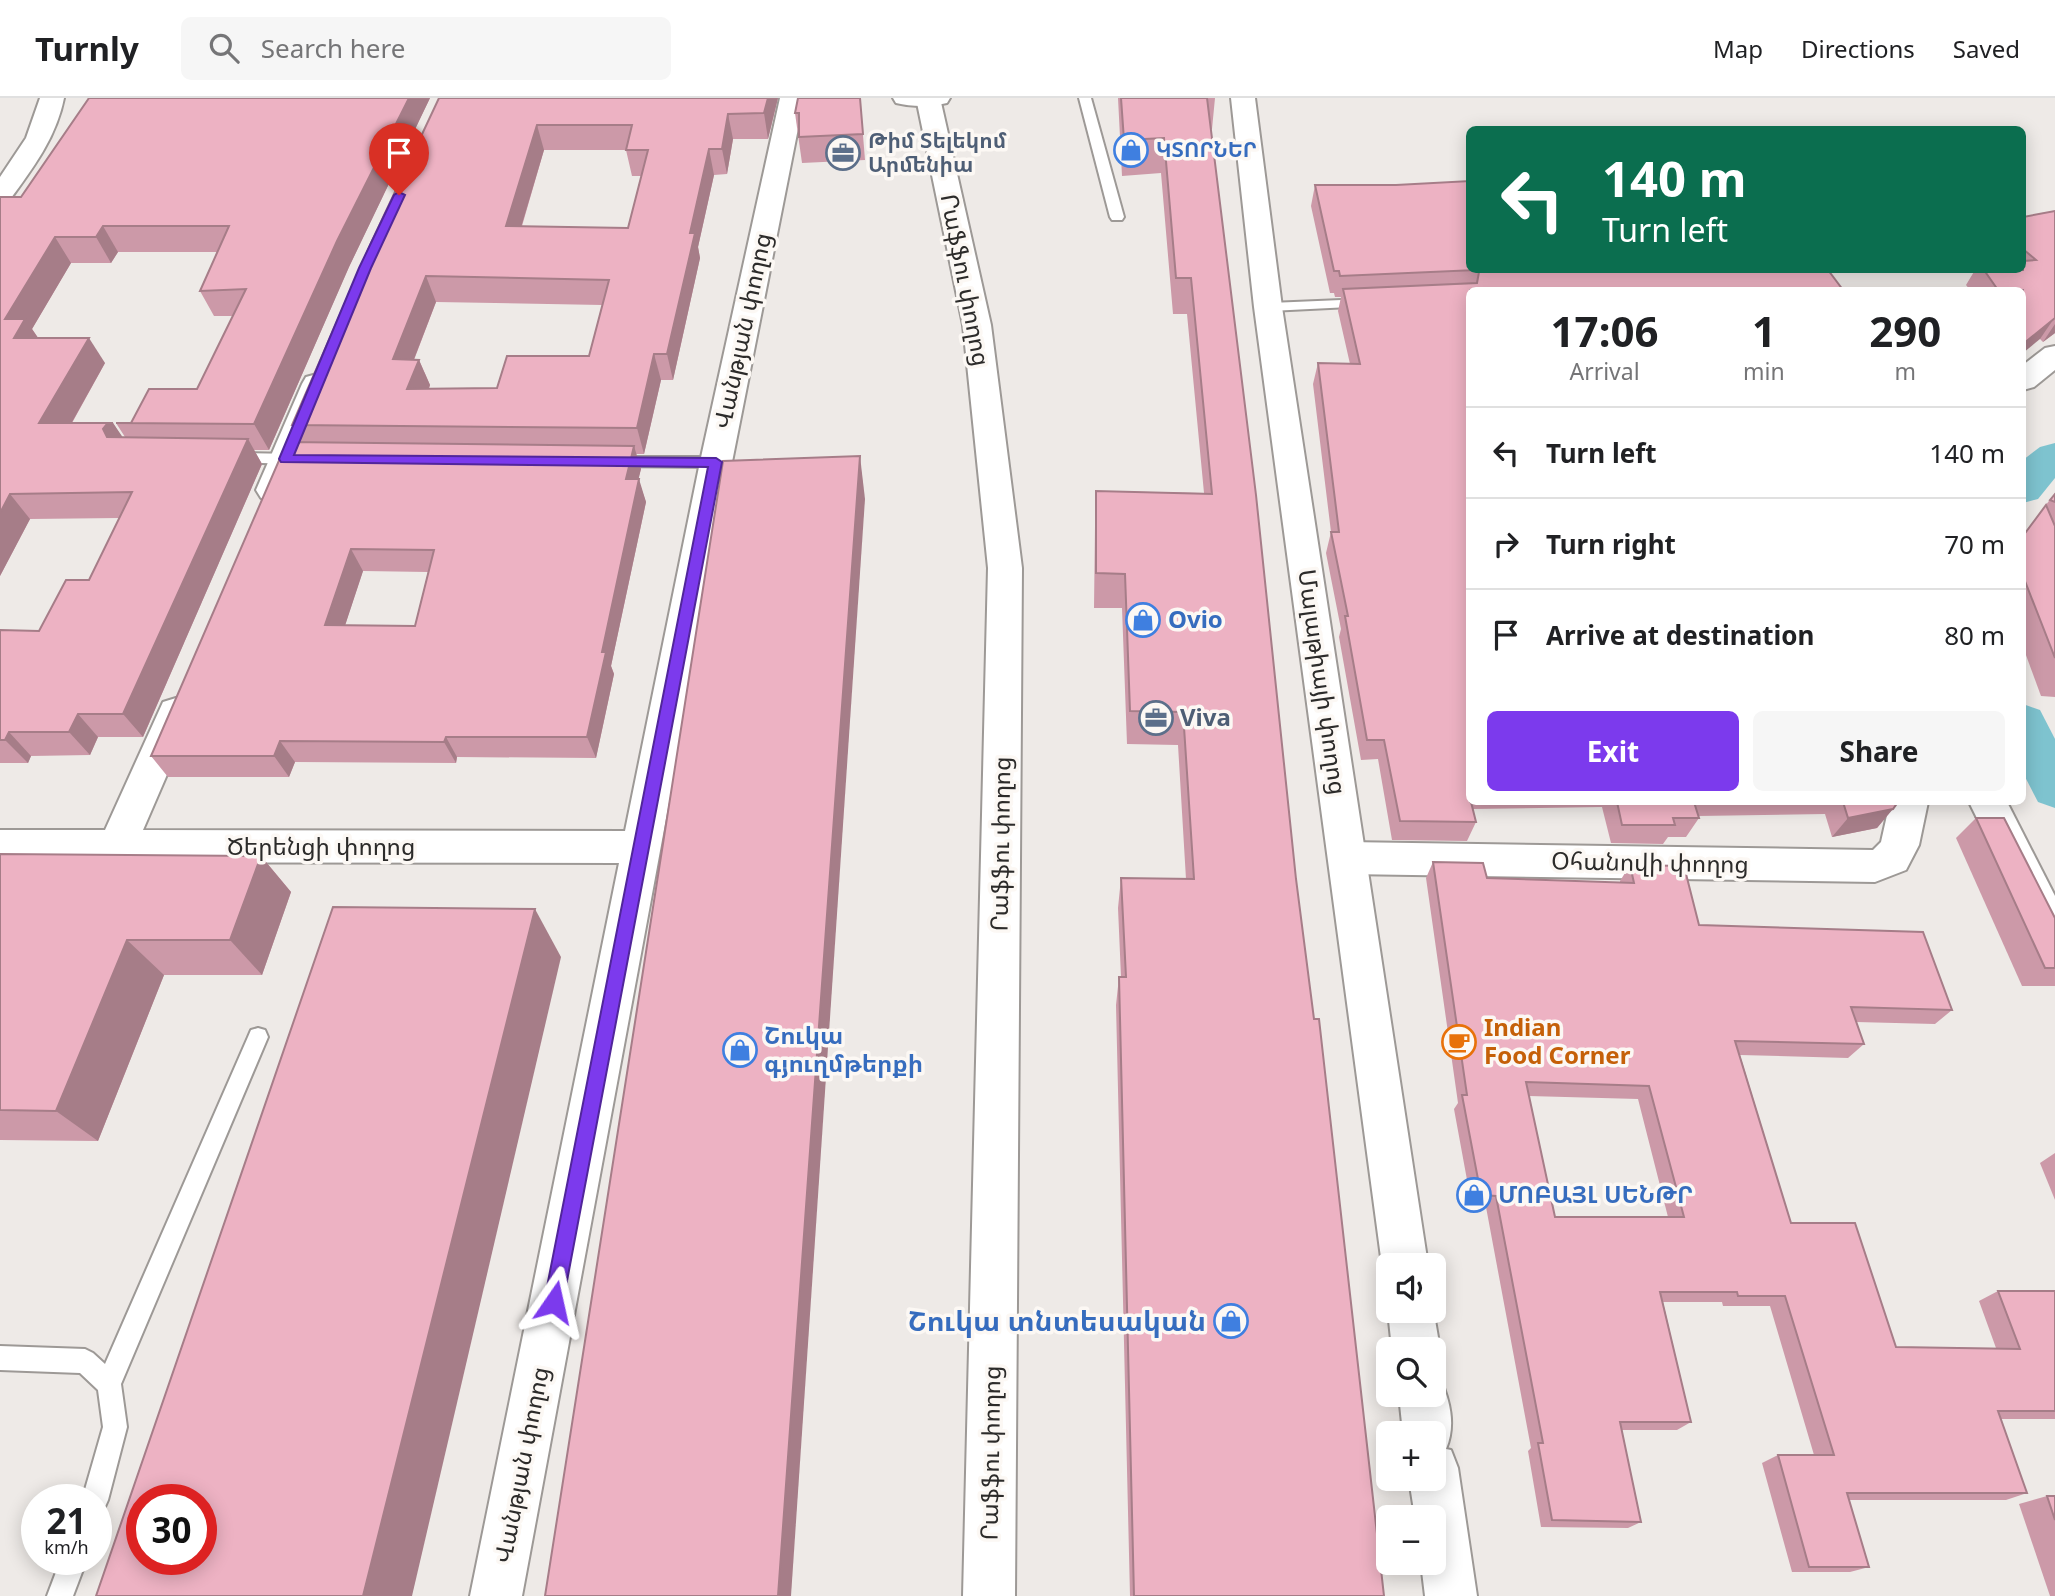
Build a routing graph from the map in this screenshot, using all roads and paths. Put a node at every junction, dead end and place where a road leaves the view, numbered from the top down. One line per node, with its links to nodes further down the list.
1 (52, 98): 8 (street)
2 (792, 98): 18 (street, Վանթյան փողոց)
3 (905, 98): 4 (street)
4 (928, 98): 5 (street); 37 (street, Րաֆֆու փողոց)
5 (939, 98)
6 (1085, 98): 9 (lane)
7 (1243, 98): 11 (street, Մալաթիայի փողոց)
8 (0, 195)
9 (1117, 217)
10 (1380, 302): 11 (lane)
11 (1268, 307): 26 (street, Մալաթիայի փողոց)
12 (2055, 355): 14 (street)
13 (328, 357): 16 (street)
14 (2026, 378)
15 (221, 458): 16 (lane)
16 (299, 459): 19 (street)
17 (605, 461): 18 (lane)
18 (716, 462): 25 (street, Վանթյան փողոց)
19 (258, 522)
20 (188, 684): 24 (street)
21 (1908, 805): 26 (street, Օհանովի փողոց)
22 (1990, 805): 27 (street)
23 (0, 846): 24 (street, Ծերենցի փողոց)
24 (117, 847): 25 (street, Ծերենցի փողոց)
25 (642, 847): 36 (street, Վանթյան փողոց)
26 (1347, 858): 29 (street, Մալաթիայի փողոց)
27 (2055, 936)
28 (258, 1037): 31 (lane)
29 (1403, 1253)
30 (0, 1358): 31 (lane)
31 (109, 1384): 32 (lane)
32 (99, 1484)
33 (1436, 1491): 38 (street)
34 (68, 1575): 35 (lane)
35 (61, 1596)
36 (496, 1596)
37 (989, 1596)
38 (1451, 1596)

